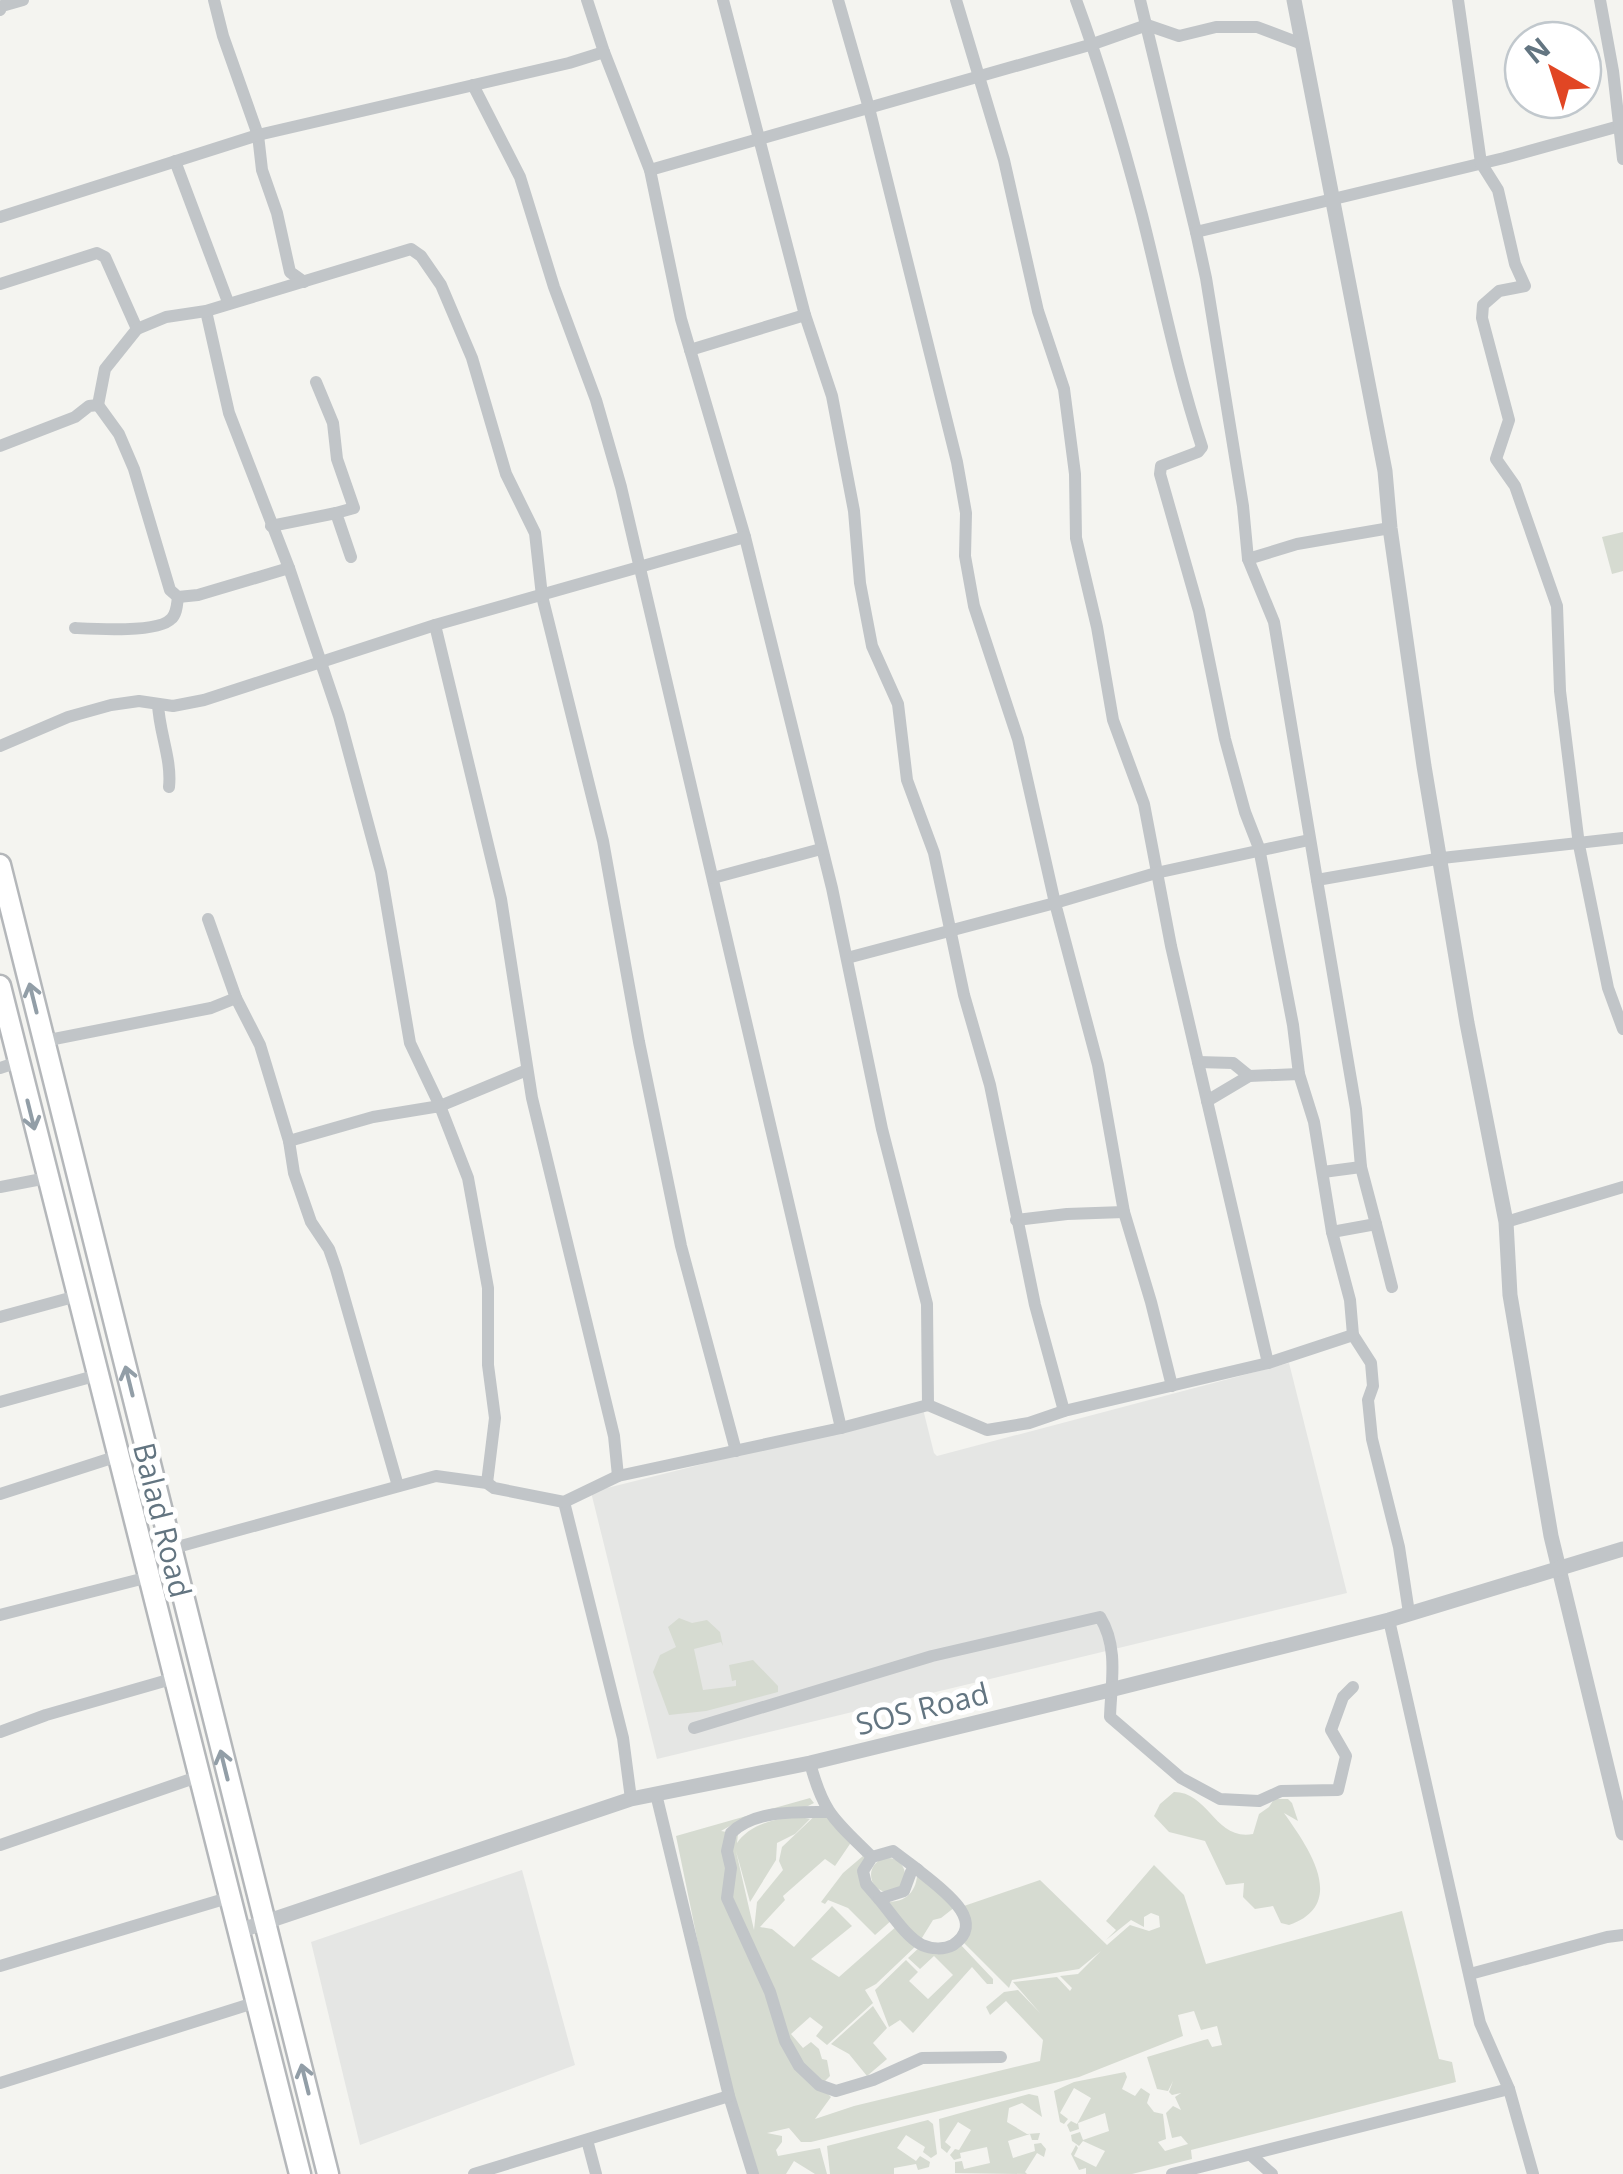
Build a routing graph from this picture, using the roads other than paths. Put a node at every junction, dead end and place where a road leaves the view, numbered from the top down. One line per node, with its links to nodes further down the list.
1 (22, 0): 12 (street)
2 (214, 0): 21 (street)
3 (587, 0): 16 (street)
4 (723, 0): 22 (street)
5 (838, 0): 19 (street)
6 (956, 0): 17 (street)
7 (1076, 0): 14 (street)
8 (1140, 0): 13 (street)
9 (1294, 0): 15 (street)
10 (1458, 0): 25 (street)
11 (1600, 0): 20 (street)
12 (0, 10)
13 (1147, 25): 14 (street); 15 (street); 29 (street)
14 (1093, 44): 17 (street); 59 (street)
15 (1302, 44): 27 (street)
16 (604, 52): 18 (street); 26 (street)
17 (978, 76): 19 (street); 63 (street)
18 (473, 85): 21 (street); 47 (street)
19 (869, 108): 22 (street); 66 (street)
20 (1621, 125): 23 (street); 25 (street)
21 (258, 135): 24 (street); 30 (street)
22 (759, 139): 26 (street); 34 (street)
23 (1623, 158)
24 (175, 161): 28 (street); 32 (street)
25 (1481, 163): 27 (street); 58 (street)
26 (650, 170): 36 (street)
27 (1335, 199): 29 (street); 42 (street)
28 (0, 217)
29 (1196, 232): 45 (street)
30 (304, 282): 32 (street); 49 (street)
31 (0, 284): 35 (street)
32 (228, 302): 33 (street)
33 (206, 311): 35 (street); 41 (street)
34 (805, 315): 36 (street); 68 (street)
35 (137, 329): 38 (street)
36 (690, 350): 43 (street)
37 (316, 382): 40 (street)
38 (98, 405): 39 (street); 48 (street)
39 (0, 446)
40 (336, 512): 41 (street); 44 (street)
41 (271, 526): 46 (street)
42 (1390, 528): 45 (street); 61 (street)
43 (745, 537): 47 (street); 60 (street)
44 (352, 557)
45 (1248, 559): 57 (street)
46 (289, 568): 48 (street); 52 (street)
47 (641, 568): 49 (street); 64 (street)
48 (178, 596): 51 (street)
49 (542, 596): 50 (street); 103 (street)
50 (435, 625): 52 (street); 76 (street)
51 (75, 628)
52 (322, 664): 53 (street); 80 (street)
53 (158, 704): 54 (street); 55 (street)
54 (0, 746)
55 (168, 786)
56 (1623, 838): 58 (street)
57 (1309, 840): 59 (street); 65 (street)
58 (1579, 845): 61 (street); 72 (street)
59 (1259, 848): 63 (street); 77 (street)
60 (821, 849): 64 (street); 69 (street)
61 (1442, 858): 65 (street); 89 (street)
62 (0, 865): 73 (highway, Balad Road, one-way to 62)
63 (1156, 872): 66 (street); 74 (street)
64 (713, 878): 102 (street)
65 (1316, 880): 82 (street)
66 (1055, 903): 68 (street); 87 (street)
67 (208, 919): 71 (street)
68 (950, 929): 69 (street); 88 (street)
69 (847, 958): 100 (street)
70 (0, 986): 75 (highway, Balad Road)
71 (236, 998): 73 (street); 81 (street)
72 (1623, 1029)
73 (44, 1041): 110 (highway, Balad Road, one-way to 73)
74 (1198, 1062): 78 (street); 79 (street)
75 (9, 1065): 84 (highway, Balad Road, one-way to 84)
76 (526, 1070): 80 (street); 105 (street)
77 (1298, 1074): 78 (street); 83 (street)
78 (1249, 1076): 79 (street)
79 (1207, 1101): 96 (street)
80 (440, 1106): 81 (street); 106 (street)
81 (289, 1141): 107 (street)
82 (1361, 1167): 83 (street); 90 (street)
83 (1322, 1172): 91 (street)
84 (47, 1178): 85 (street); 93 (highway, Balad Road)
85 (0, 1187)
86 (1623, 1188): 89 (street)
87 (1124, 1212): 88 (street); 98 (street)
88 (1016, 1220): 101 (street)
89 (1506, 1222): 112 (street)
90 (1376, 1224): 91 (street); 92 (street)
91 (1332, 1232): 95 (street)
92 (1392, 1288)
93 (78, 1296): 94 (street); 97 (highway, Balad Road)
94 (0, 1317)
95 (1353, 1335): 96 (street); 114 (street)
96 (1268, 1363): 98 (street)
97 (98, 1375): 99 (street); 104 (highway, Balad Road)
98 (1172, 1386): 101 (street)
99 (0, 1402)
100 (928, 1405): 101 (street); 102 (street)
101 (1064, 1412)
102 (841, 1428): 103 (street)
103 (736, 1451): 105 (street)
104 (118, 1456): 108 (street); 113 (highway, Balad Road)
105 (618, 1476): 109 (street)
106 (487, 1483): 107 (street); 109 (street)
107 (398, 1486): 110 (street)
108 (0, 1494)
109 (564, 1502): 125 (street)
110 (170, 1550): 133 (highway, Balad Road, one-way to 110)
111 (1623, 1550): 112 (street, SOS Road)
112 (1558, 1568): 114 (street, SOS Road); 127 (street)
113 (149, 1577): 115 (street); 117 (highway, Balad Road)
114 (1410, 1613): 116 (street, SOS Road)
115 (0, 1616)
116 (1389, 1620): 119 (street, SOS Road); 137 (street)
117 (175, 1678): 121 (street); 123 (highway, Balad Road)
118 (1353, 1687): 119 (street)
119 (1114, 1689): 120 (street); 122 (street, SOS Road)
120 (694, 1728)
121 (0, 1732)
122 (810, 1763): 124 (street, SOS Road); 126 (street)
123 (200, 1776): 128 (street); 131 (highway, Balad Road)
124 (656, 1794): 125 (street, SOS Road); 142 (street)
125 (631, 1799): 133 (street, SOS Road)
126 (827, 1812): 129 (street); 139 (street)
127 (1623, 1833)
128 (0, 1845)
129 (872, 1857): 130 (street); 132 (street)
130 (916, 1869): 132 (street); 132 (street)
131 (230, 1897): 134 (highway, Balad Road); 136 (street)
132 (879, 1900)
133 (263, 1922): 134 (street, SOS Road); 146 (highway, Balad Road, one-way to 133)
134 (239, 1931): 138 (highway, Balad Road)
135 (1623, 1936): 137 (street)
136 (0, 1966)
137 (1470, 1974): 141 (street)
138 (257, 2002): 140 (street); 145 (highway, Balad Road)
139 (1000, 2057)
140 (0, 2083)
141 (1510, 2088): 144 (street); 152 (street)
142 (729, 2096): 143 (street); 149 (street)
143 (587, 2140): 147 (street); 148 (street)
144 (1252, 2156): 150 (street); 151 (street)
145 (300, 2174)
146 (328, 2174)
147 (474, 2174)
148 (596, 2174)
149 (753, 2174)
150 (1172, 2174)
151 (1272, 2174)
152 (1532, 2174)

